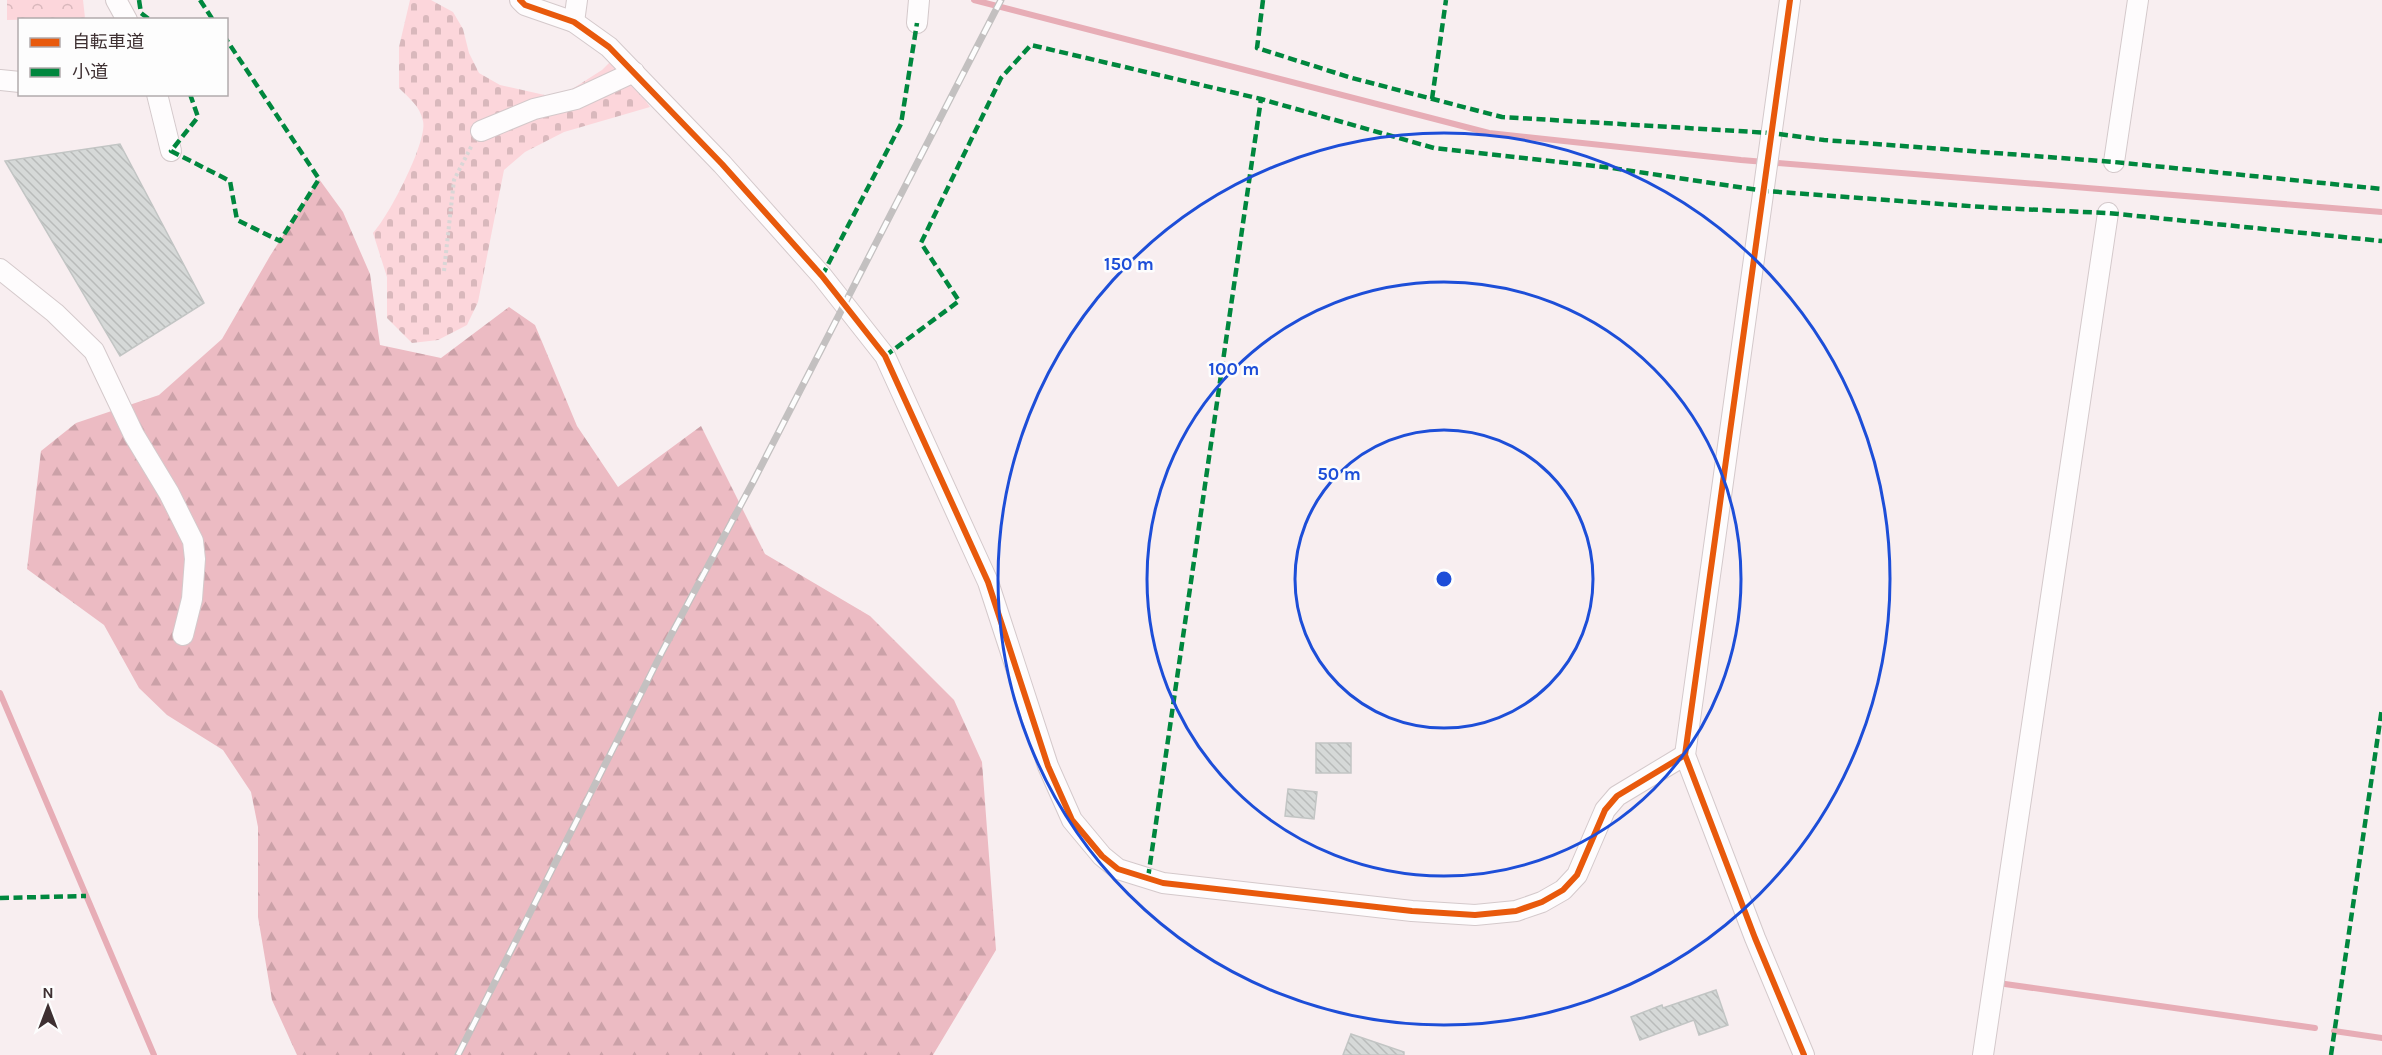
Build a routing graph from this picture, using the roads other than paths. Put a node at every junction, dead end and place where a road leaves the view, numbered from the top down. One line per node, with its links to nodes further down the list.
1 (116, 0): 7 (street)
2 (520, 0): 8 (street)
3 (576, 0): 8 (street)
4 (919, 0): 9 (street)
5 (1790, 0): 20 (street)
6 (2138, 0): 16 (street)
7 (126, 18)
8 (574, 22): 10 (street)
9 (917, 23)
10 (634, 72): 14 (street); 20 (street)
11 (0, 80): 12 (street)
12 (18, 82)
13 (157, 96): 15 (street)
14 (481, 131)
15 (171, 151)
16 (2114, 162)
17 (2108, 213): 22 (street)
18 (0, 269): 19 (street)
19 (183, 636)
20 (1685, 755): 21 (street)
21 (1804, 1055)
22 (1983, 1055)

